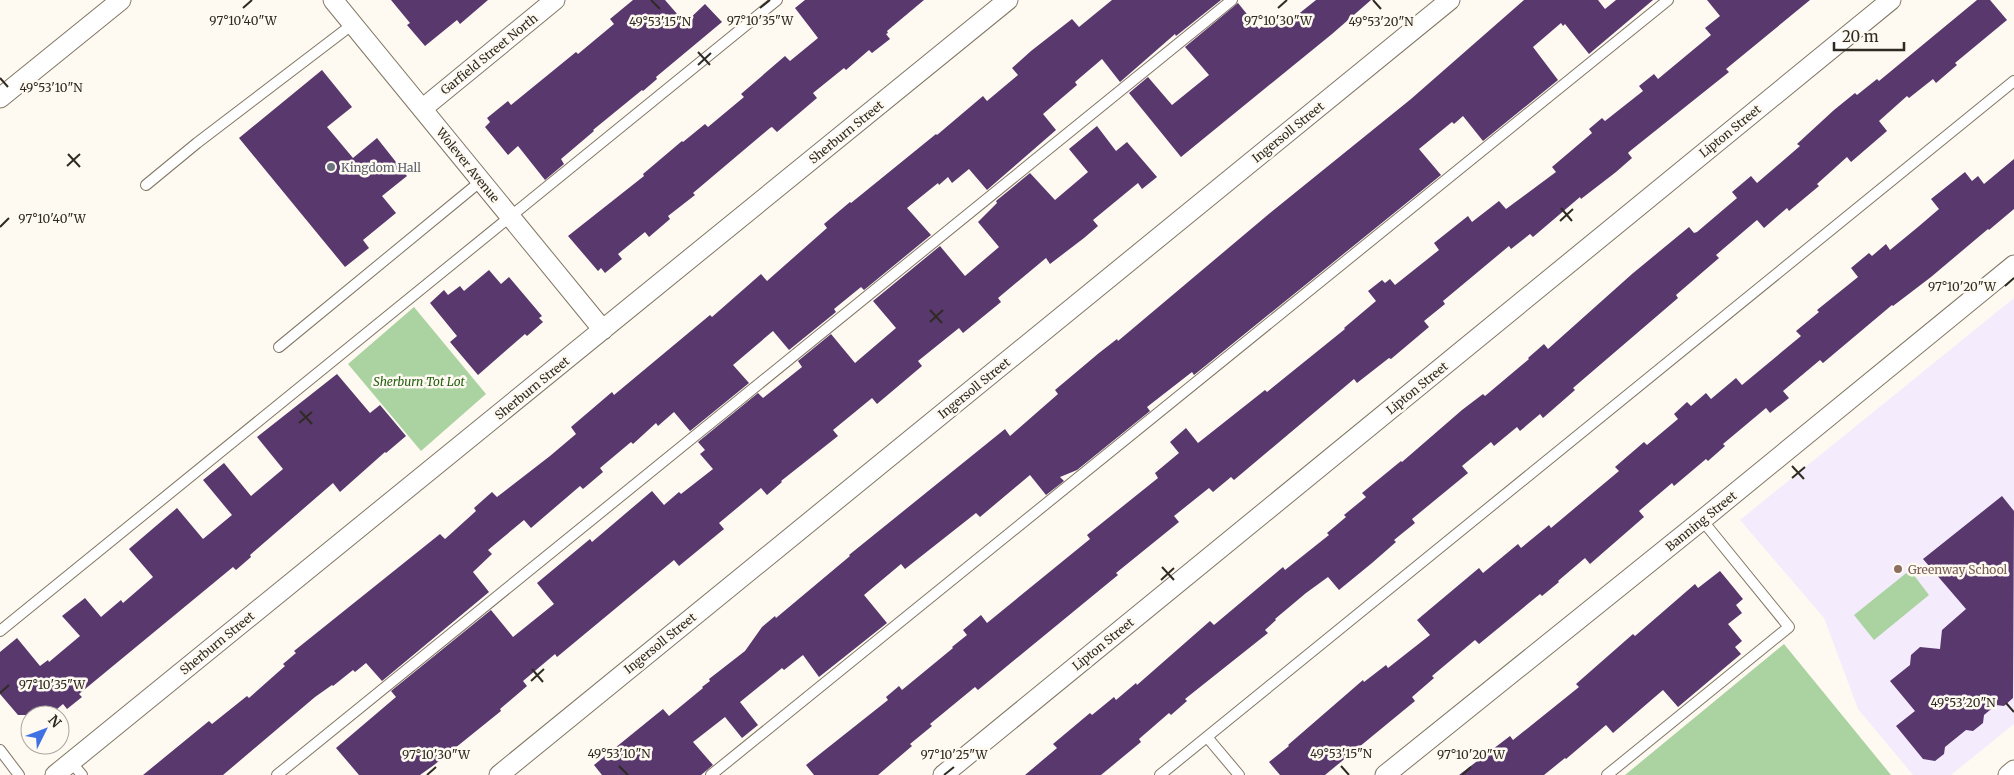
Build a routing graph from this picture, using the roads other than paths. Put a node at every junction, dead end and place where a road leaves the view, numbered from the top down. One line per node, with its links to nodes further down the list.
1 (121, 0): 12 (street)
2 (555, 0): 13 (street, Garfield Street North)
3 (777, 0): 16 (lane)
4 (1008, 0): 18 (street, Sherburn Street)
5 (1232, 0): 28 (lane)
6 (1450, 0): 29 (street, Ingersoll Street)
7 (1668, 0): 30 (lane)
8 (1891, 0): 31 (street, Lipton Street)
9 (338, 2): 10 (street, Wolever Avenue)
10 (353, 24): 13 (street, Wolever Avenue); 15 (lane)
11 (2014, 81): 22 (lane)
12 (0, 98)
13 (422, 109): 14 (street, Wolever Avenue)
14 (481, 181): 16 (street, Wolever Avenue); 19 (lane)
15 (146, 185)
16 (510, 217): 18 (street, Wolever Avenue); 21 (lane)
17 (2014, 265): 20 (street, Banning Street)
18 (603, 330): 24 (street, Sherburn Street)
19 (279, 347)
20 (1702, 520): 34 (street, Banning Street); 35 (lane)
21 (0, 630)
22 (1207, 737): 32 (lane); 33 (lane)
23 (0, 750): 26 (lane)
24 (76, 769): 27 (street, Sherburn Street)
25 (2014, 770): 36 (street)
26 (19, 775)
27 (55, 775)
28 (277, 775)
29 (499, 775)
30 (712, 775)
31 (942, 775)
32 (1160, 775)
33 (1239, 775)
34 (1385, 775)
35 (1607, 775)
36 (2008, 775)

